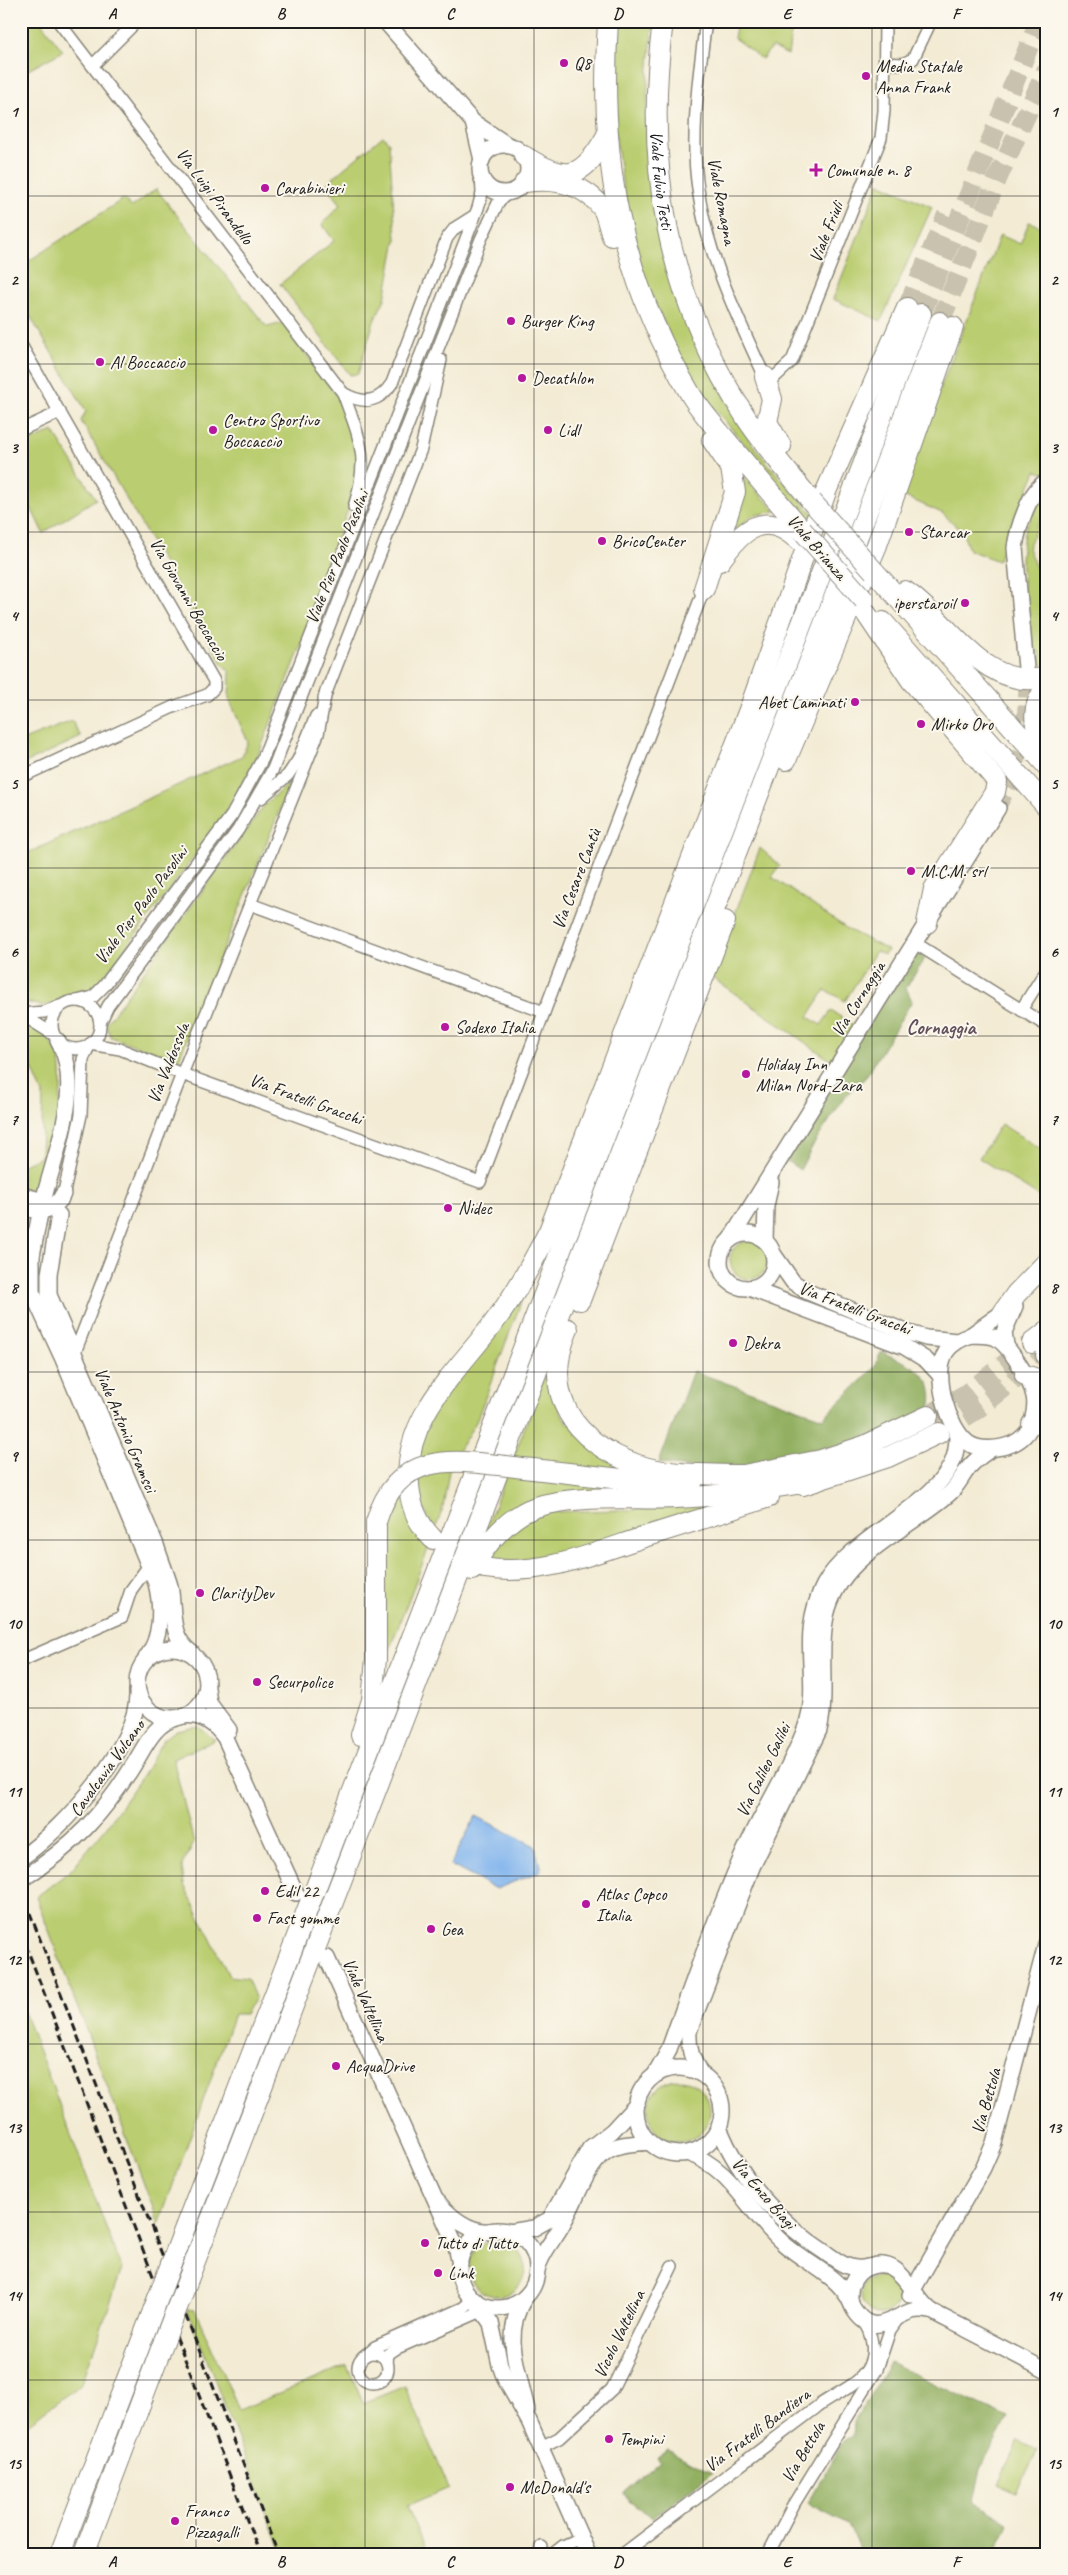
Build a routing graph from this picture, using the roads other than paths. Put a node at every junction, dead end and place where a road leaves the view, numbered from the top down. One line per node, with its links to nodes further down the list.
1 (58, 21): 10 (street, Via Luigi Pirandello)
2 (137, 21): 10 (street)
3 (385, 21): 11 (main road)
4 (608, 21): 12 (highway)
5 (663, 21): 20 (highway, Viale Fulvio Testi)
6 (706, 21): 22 (street, Viale Romagna)
7 (885, 21): 9 (street, Viale Friuli)
8 (930, 21): 9 (street)
9 (885, 63): 22 (street, Viale Friuli)
10 (93, 65): 23 (street, Via Luigi Pirandello)
11 (474, 122): 13 (main road); 14 (main road)
12 (606, 137): 13 (highway); 18 (highway)
13 (516, 151): 14 (main road); 15 (main road)
14 (481, 167): 16 (main road); 17 (street, Viale Pier Paolo Pasolini)
15 (524, 182): 16 (main road); 18 (highway)
16 (508, 193): 19 (street, Viale Pier Paolo Pasolini)
17 (474, 216): 23 (street); 31 (street, Viale Pier Paolo Pasolini)
18 (629, 260): 24 (highway, Viale Brianza)
19 (450, 322): 37 (street, Viale Pier Paolo Pasolini); 42 (street, Viale Pier Paolo Pasolini)
20 (701, 334): 28 (highway, Viale Brianza)
21 (21, 345): 25 (street, Via Giovanni Boccaccio)
22 (765, 377): 28 (highway)
23 (343, 393): 31 (street, Viale Pier Paolo Pasolini)
24 (692, 396): 29 (highway, Viale Brianza); 32 (highway)
25 (60, 412): 26 (street); 40 (street, Via Giovanni Boccaccio)
26 (21, 430)
27 (1047, 482): 34 (main road)
28 (812, 502): 30 (highway, Viale Brianza, bridge)
29 (800, 535): 32 (highway); 33 (highway, Viale Brianza, bridge)
30 (874, 571): 35 (highway); 39 (highway, Viale Brianza)
31 (335, 574): 49 (street, Viale Pier Paolo Pasolini)
32 (704, 589): 52 (street, Via Cesare Cantù)
33 (862, 603): 43 (highway, Viale Brianza); 46 (highway)
34 (1026, 668)
35 (1047, 677)
36 (1047, 687): 38 (highway)
37 (326, 692): 41 (street, Viale Pier Paolo Pasolini); 42 (street, Viale Pier Paolo Pasolini)
38 (1047, 756)
39 (1047, 766)
40 (21, 777)
41 (298, 784): 45 (street, Via Valdossola)
42 (254, 804): 54 (street, Viale Pier Paolo Pasolini)
43 (1047, 807)
44 (998, 808): 46 (main road, Via Cornaggia)
45 (250, 904): 52 (street); 59 (street, Via Valdossola)
46 (927, 923): 47 (main road, Via Cornaggia)
47 (915, 943): 51 (street); 60 (main road, Via Cornaggia)
48 (1047, 969): 51 (street)
49 (77, 1001): 50 (street); 54 (street)
50 (62, 1006): 53 (street); 56 (street)
51 (1021, 1010): 55 (street)
52 (544, 1012): 61 (street, Via Cesare Cantù)
53 (21, 1014): 56 (street)
54 (100, 1026): 57 (street); 58 (street, Via Fratelli Gracchi)
55 (1047, 1026)
56 (56, 1037): 57 (street); 63 (main road)
57 (90, 1044): 58 (street, Via Fratelli Gracchi); 62 (street)
58 (120, 1049): 59 (street, Via Fratelli Gracchi)
59 (182, 1074): 61 (street, Via Fratelli Gracchi); 75 (street, Via Valdossola)
60 (773, 1172): 65 (main road, Via Cornaggia); 66 (main road, Via Cornaggia)
61 (480, 1182)
62 (63, 1194): 63 (main road)
63 (38, 1205): 68 (main road, Viale Antonio Gramsci); 75 (main road, Viale Antonio Gramsci)
64 (21, 1229): 68 (main road, Viale Antonio Gramsci)
65 (730, 1240): 66 (main road); 71 (main road)
66 (765, 1240): 67 (main road)
67 (774, 1255): 71 (main road); 73 (main road, Via Fratelli Gracchi)
68 (31, 1259): 87 (main road, Viale Antonio Gramsci)
69 (1047, 1262): 72 (highway)
70 (1047, 1275): 72 (main road)
71 (749, 1288): 76 (main road, Via Fratelli Gracchi)
72 (1011, 1306): 73 (main road); 74 (main road)
73 (964, 1338): 74 (main road); 76 (main road)
74 (1006, 1345): 77 (main road)
75 (74, 1355): 89 (main road, Viale Antonio Gramsci)
76 (940, 1375): 82 (main road)
77 (1025, 1376): 78 (highway); 81 (main road)
78 (1047, 1382)
79 (1047, 1407): 81 (highway)
80 (928, 1416): 84 (highway)
81 (1032, 1424): 83 (main road)
82 (948, 1433): 83 (main road); 85 (highway); 102 (main road, Via Galileo Galilei)
83 (991, 1449): 101 (main road, Via Galileo Galilei)
84 (741, 1475): 95 (highway, bridge); 96 (highway)
85 (816, 1481): 88 (highway); 96 (highway)
86 (433, 1539): 95 (highway)
87 (150, 1564): 90 (main road, Viale Antonio Gramsci); 91 (street)
88 (484, 1568)
89 (192, 1653): 90 (main road); 92 (main road)
90 (146, 1658): 93 (main road)
91 (21, 1661)
92 (207, 1688): 94 (main road); 94 (main road)
93 (137, 1690): 94 (main road); 97 (main road, Cavalcavia Vulcano)
94 (180, 1717): 98 (main road, Cavalcavia Vulcano)
95 (342, 1818): 127 (highway, bridge)
96 (355, 1850): 128 (highway, bridge)
97 (21, 1858)
98 (21, 1880)
99 (1047, 1941): 110 (main road, Via Bettola)
100 (327, 1958): 107 (main road, Viale Valtellina)
101 (701, 2074): 102 (main road); 104 (main road)
102 (655, 2075): 103 (main road)
103 (637, 2104): 105 (main road); 109 (main road)
104 (718, 2128): 106 (main road); 113 (main road, Via Enzo Biagi)
105 (649, 2142): 106 (main road); 114 (main road)
106 (687, 2153): 118 (main road, Via Enzo Biagi)
107 (432, 2194): 108 (main road, Viale Valtellina); 111 (main road, Viale Valtellina)
108 (490, 2231): 109 (main road); 111 (main road)
109 (510, 2232): 114 (main road)
110 (932, 2259): 115 (main road, Via Bettola); 115 (main road, Via Bettola)
111 (460, 2264): 117 (main road)
112 (672, 2266): 125 (street, Vicolo Valtellina)
113 (868, 2267): 115 (main road); 118 (main road)
114 (537, 2274): 116 (main road)
115 (907, 2285): 119 (main road); 120 (main road)
116 (529, 2293): 117 (main road); 124 (main road)
117 (483, 2305): 121 (street); 122 (street); 124 (main road)
118 (856, 2311): 120 (main road); 131 (street, Via Fratelli Bandiera)
119 (931, 2311): 120 (main road); 123 (main road)
120 (899, 2317): 132 (street, Via Bettola)
121 (363, 2357): 122 (street); 122 (street)
122 (387, 2363)
123 (1047, 2371)
124 (529, 2421): 125 (main road)
125 (541, 2446): 126 (main road)
126 (581, 2538): 129 (street); 130 (main road)
127 (60, 2554)
128 (84, 2554)
129 (553, 2554)
130 (588, 2554)
131 (623, 2554)
132 (768, 2554)

